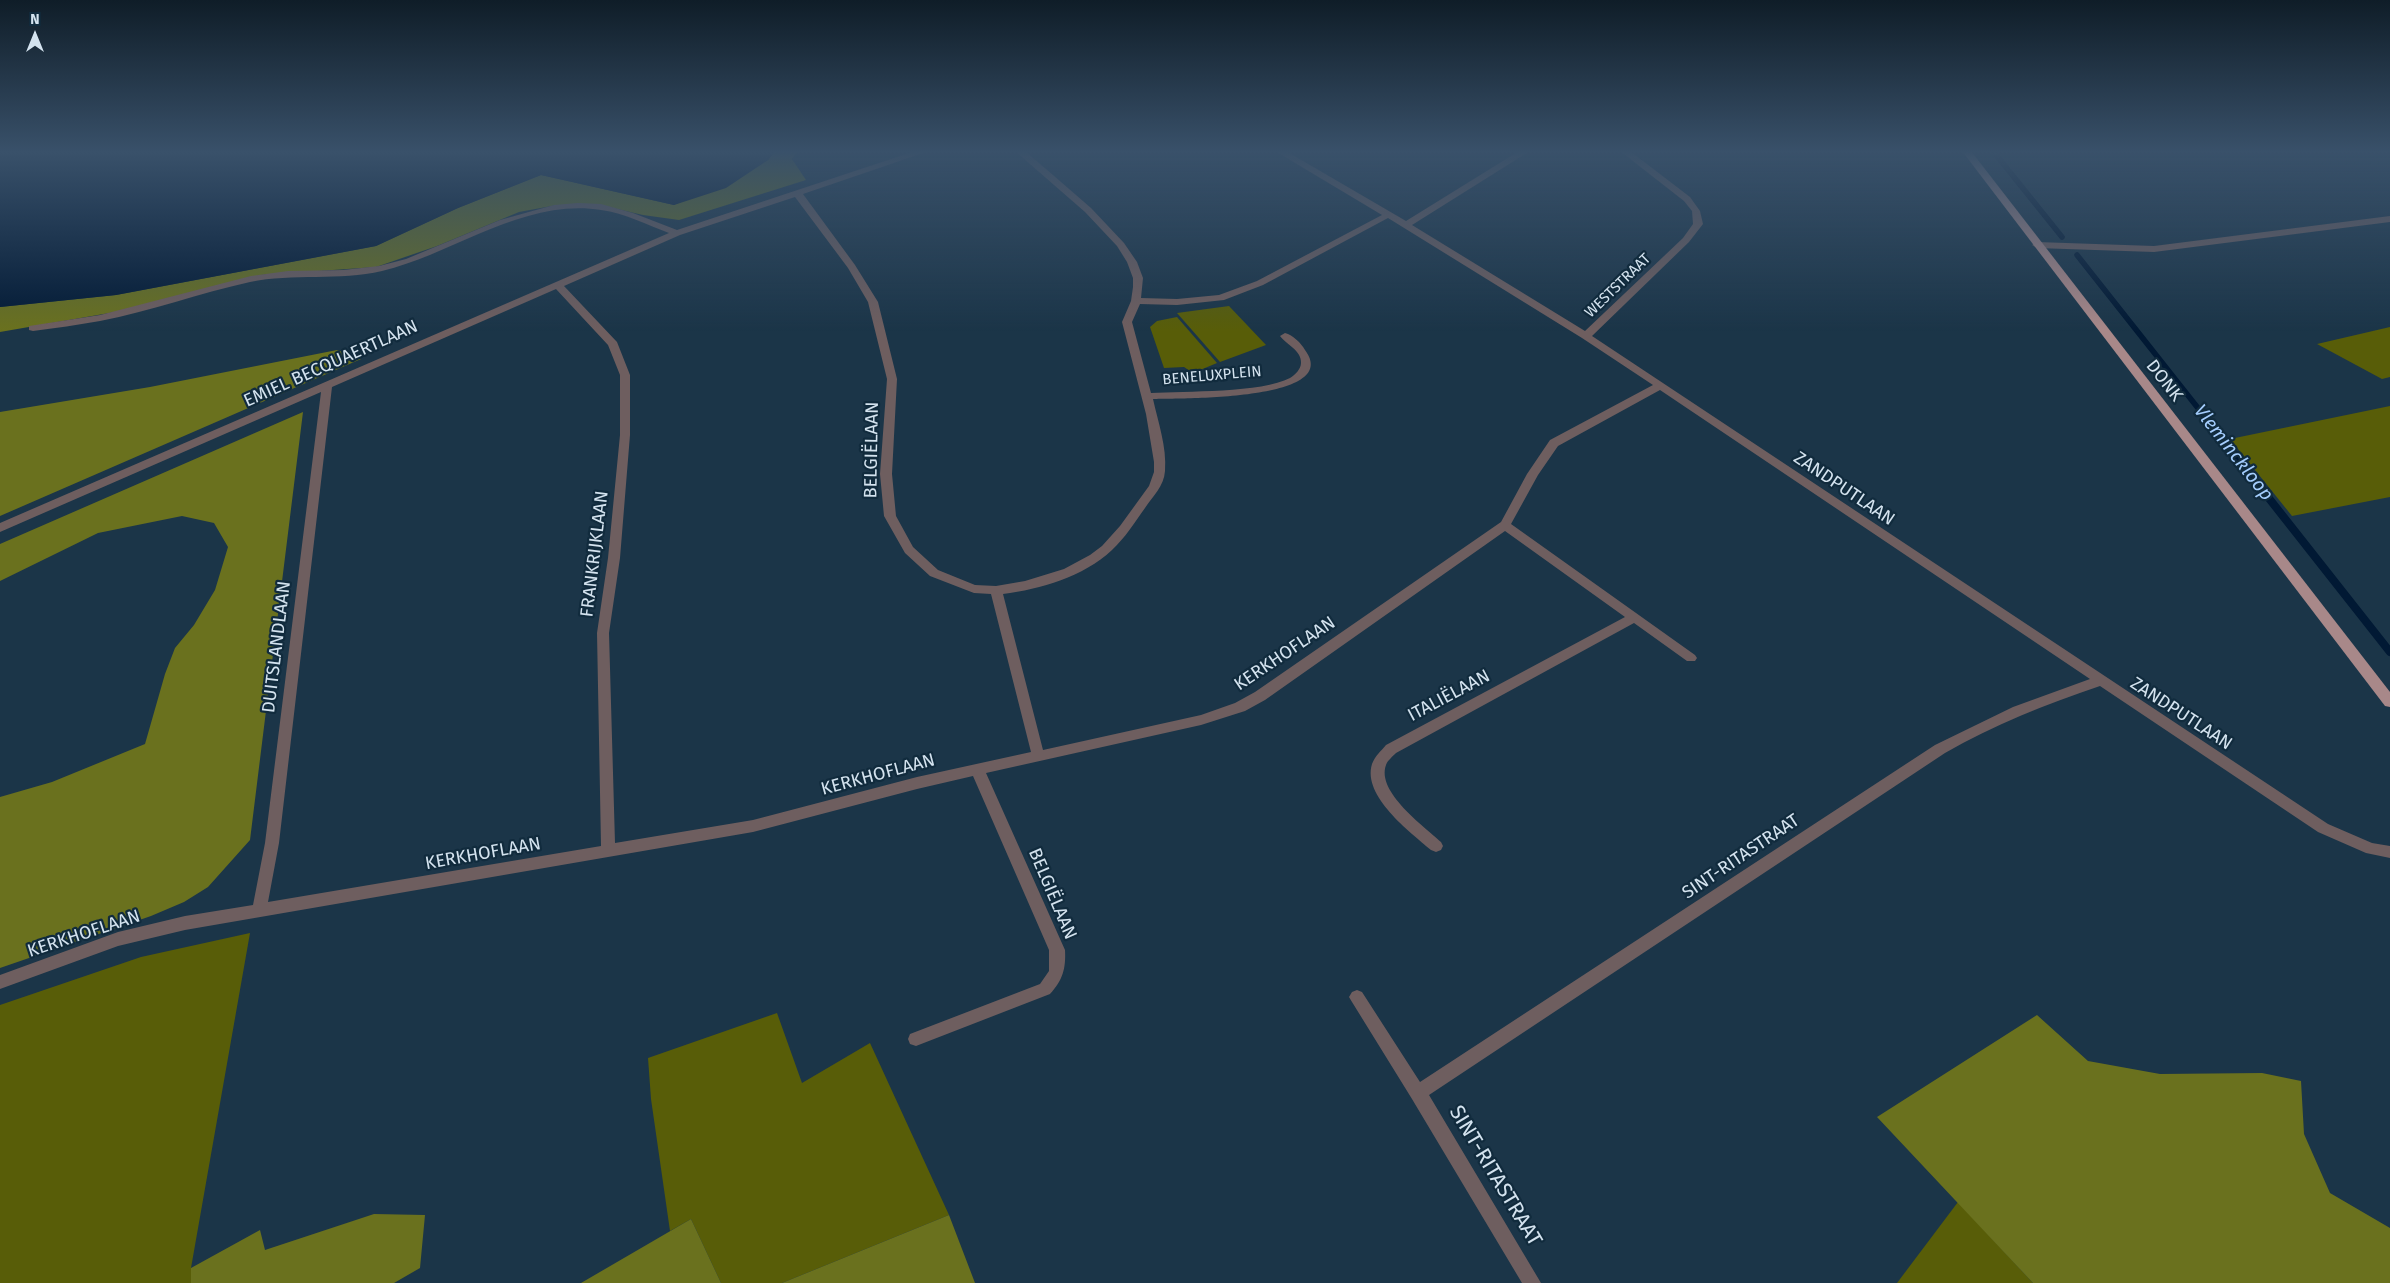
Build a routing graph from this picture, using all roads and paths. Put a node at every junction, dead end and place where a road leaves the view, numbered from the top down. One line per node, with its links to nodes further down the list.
1 (537, 211): 17 (street)
2 (617, 211): 13 (street)
3 (742, 211): 13 (street, EMIEL BECQUAERTLAAN)
4 (811, 211): 25 (street, BELGIËLAAN)
5 (1087, 211): 16 (street, BENELUXPLEIN)
6 (1381, 211): 10 (street, ZANDPUTLAAN)
7 (1429, 211): 12 (street)
8 (1696, 211): 19 (street, WESTSTRAAT)
9 (2011, 211): 14 (main road, DONK)
10 (1388, 215): 12 (street, ZANDPUTLAAN); 16 (street)
11 (2390, 219): 14 (street)
12 (1406, 225): 19 (street, ZANDPUTLAAN)
13 (677, 233): 15 (street, EMIEL BECQUAERTLAAN)
14 (2037, 245): 29 (main road, DONK)
15 (557, 284): 20 (street, EMIEL BECQUAERTLAAN); 33 (street, FRANKRIJKLAAN)
16 (1136, 301): 22 (street, BENELUXPLEIN)
17 (33, 328)
18 (1286, 336): 22 (street, BENELUXPLEIN)
19 (1586, 336): 21 (street, ZANDPUTLAAN)
20 (327, 386): 24 (street, EMIEL BECQUAERTLAAN); 35 (street, DUITSLANDLAAN)
21 (1660, 386): 23 (street, KERKHOFLAAN); 28 (street, ZANDPUTLAAN)
22 (1146, 396): 25 (street, BELGIËLAAN)
23 (1505, 525): 26 (street); 30 (street, KERKHOFLAAN)
24 (0, 528)
25 (996, 590): 30 (street)
26 (1635, 617): 27 (street); 32 (street, ITALIËLAAN)
27 (1691, 658)
28 (2099, 681): 34 (street, ZANDPUTLAAN); 39 (street, SINT-RITASTRAAT)
29 (2390, 702)
30 (1038, 755): 31 (street, KERKHOFLAAN)
31 (977, 770): 33 (street, KERKHOFLAAN); 38 (street, BELGIËLAAN)
32 (1436, 846)
33 (608, 852): 35 (street, KERKHOFLAAN)
34 (2390, 852)
35 (260, 911): 36 (street, KERKHOFLAAN)
36 (0, 982)
37 (1357, 997): 39 (street, SINT-RITASTRAAT)
38 (916, 1039)
39 (1418, 1093): 40 (street, SINT-RITASTRAAT)
40 (1532, 1283)

